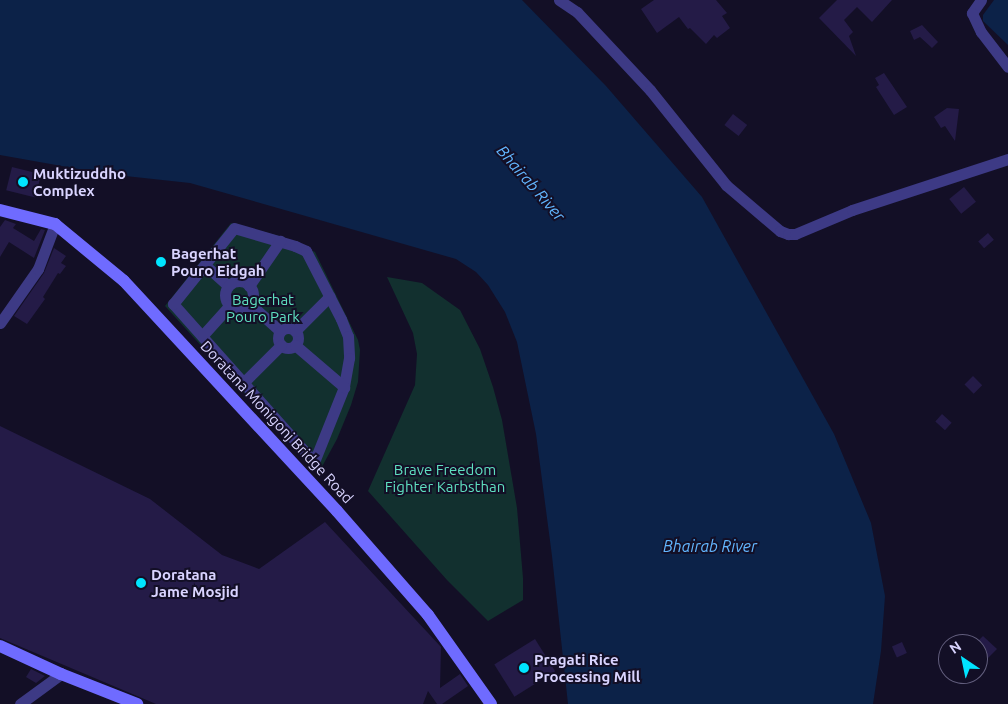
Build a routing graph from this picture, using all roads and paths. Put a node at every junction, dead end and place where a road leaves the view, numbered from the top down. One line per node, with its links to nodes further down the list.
1 (560, 0): 4 (street)
2 (981, 0): 3 (street)
3 (1008, 66)
4 (1008, 158)
5 (0, 210): 6 (main road, Doratana Monigonj Bridge Road)
6 (55, 224): 14 (street); 26 (main road, Doratana Monigonj Bridge Road)
7 (280, 241): 8 (street); 10 (street); 11 (street)
8 (204, 265): 9 (street); 17 (street)
9 (228, 286): 10 (street); 13 (street)
10 (249, 286): 12 (street)
11 (330, 296): 16 (street); 21 (street)
12 (249, 303): 13 (street); 15 (street)
13 (230, 305): 17 (street)
14 (0, 323)
15 (280, 331): 16 (street); 18 (street)
16 (295, 331): 19 (street)
17 (202, 335): 20 (street)
18 (280, 345): 19 (street); 20 (street)
19 (295, 345): 21 (street)
20 (243, 383): 21 (street)
21 (344, 387)
22 (0, 646): 23 (main road)
23 (61, 674): 24 (street); 25 (main road)
24 (20, 704)
25 (137, 704)
26 (491, 704)

